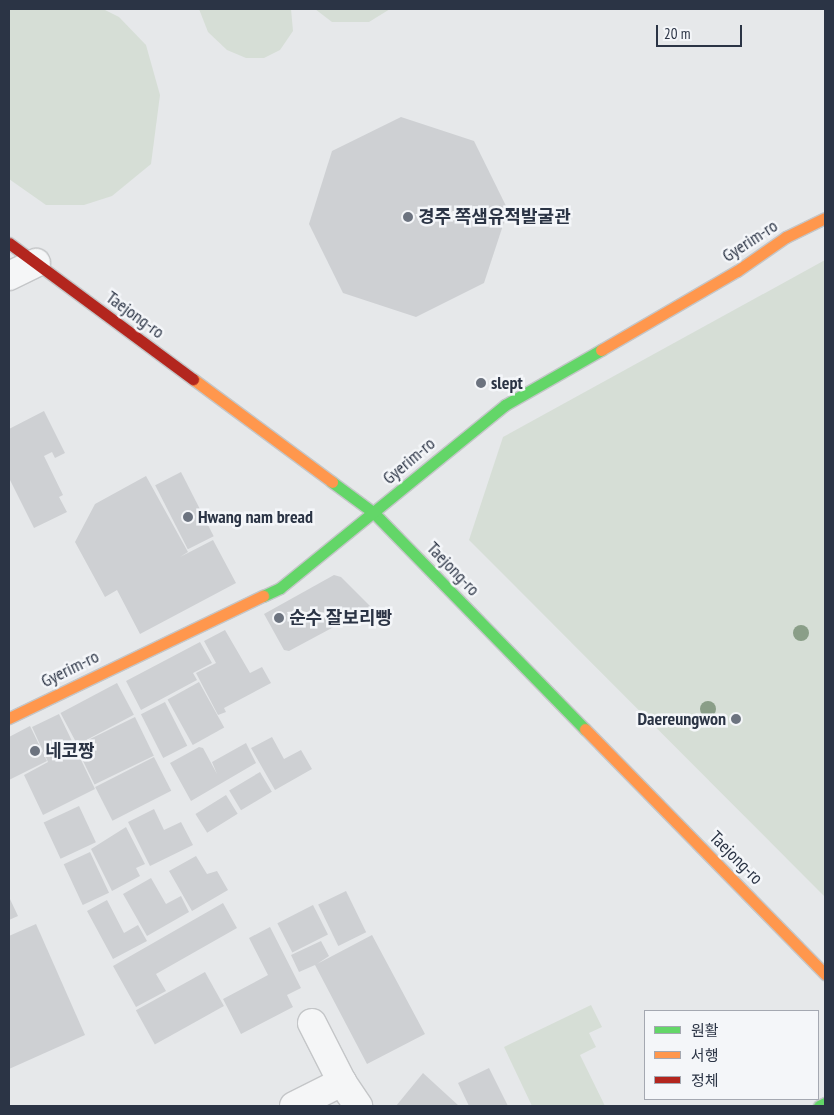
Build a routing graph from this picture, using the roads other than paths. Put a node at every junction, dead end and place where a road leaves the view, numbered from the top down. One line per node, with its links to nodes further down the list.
1 (825, 218): 5 (main road, Gyerim-ro)
2 (9, 242): 3 (main road, Taejong-ro)
3 (36, 264): 4 (street); 5 (main road, Taejong-ro)
4 (9, 276)
5 (374, 513): 6 (main road, Gyerim-ro); 7 (main road, Taejong-ro)
6 (9, 718)
7 (825, 974)
8 (312, 1023): 9 (street)
9 (342, 1082): 11 (street); 12 (street)
10 (825, 1103): 13 (main road)
11 (294, 1106)
12 (358, 1106)
13 (819, 1106)

